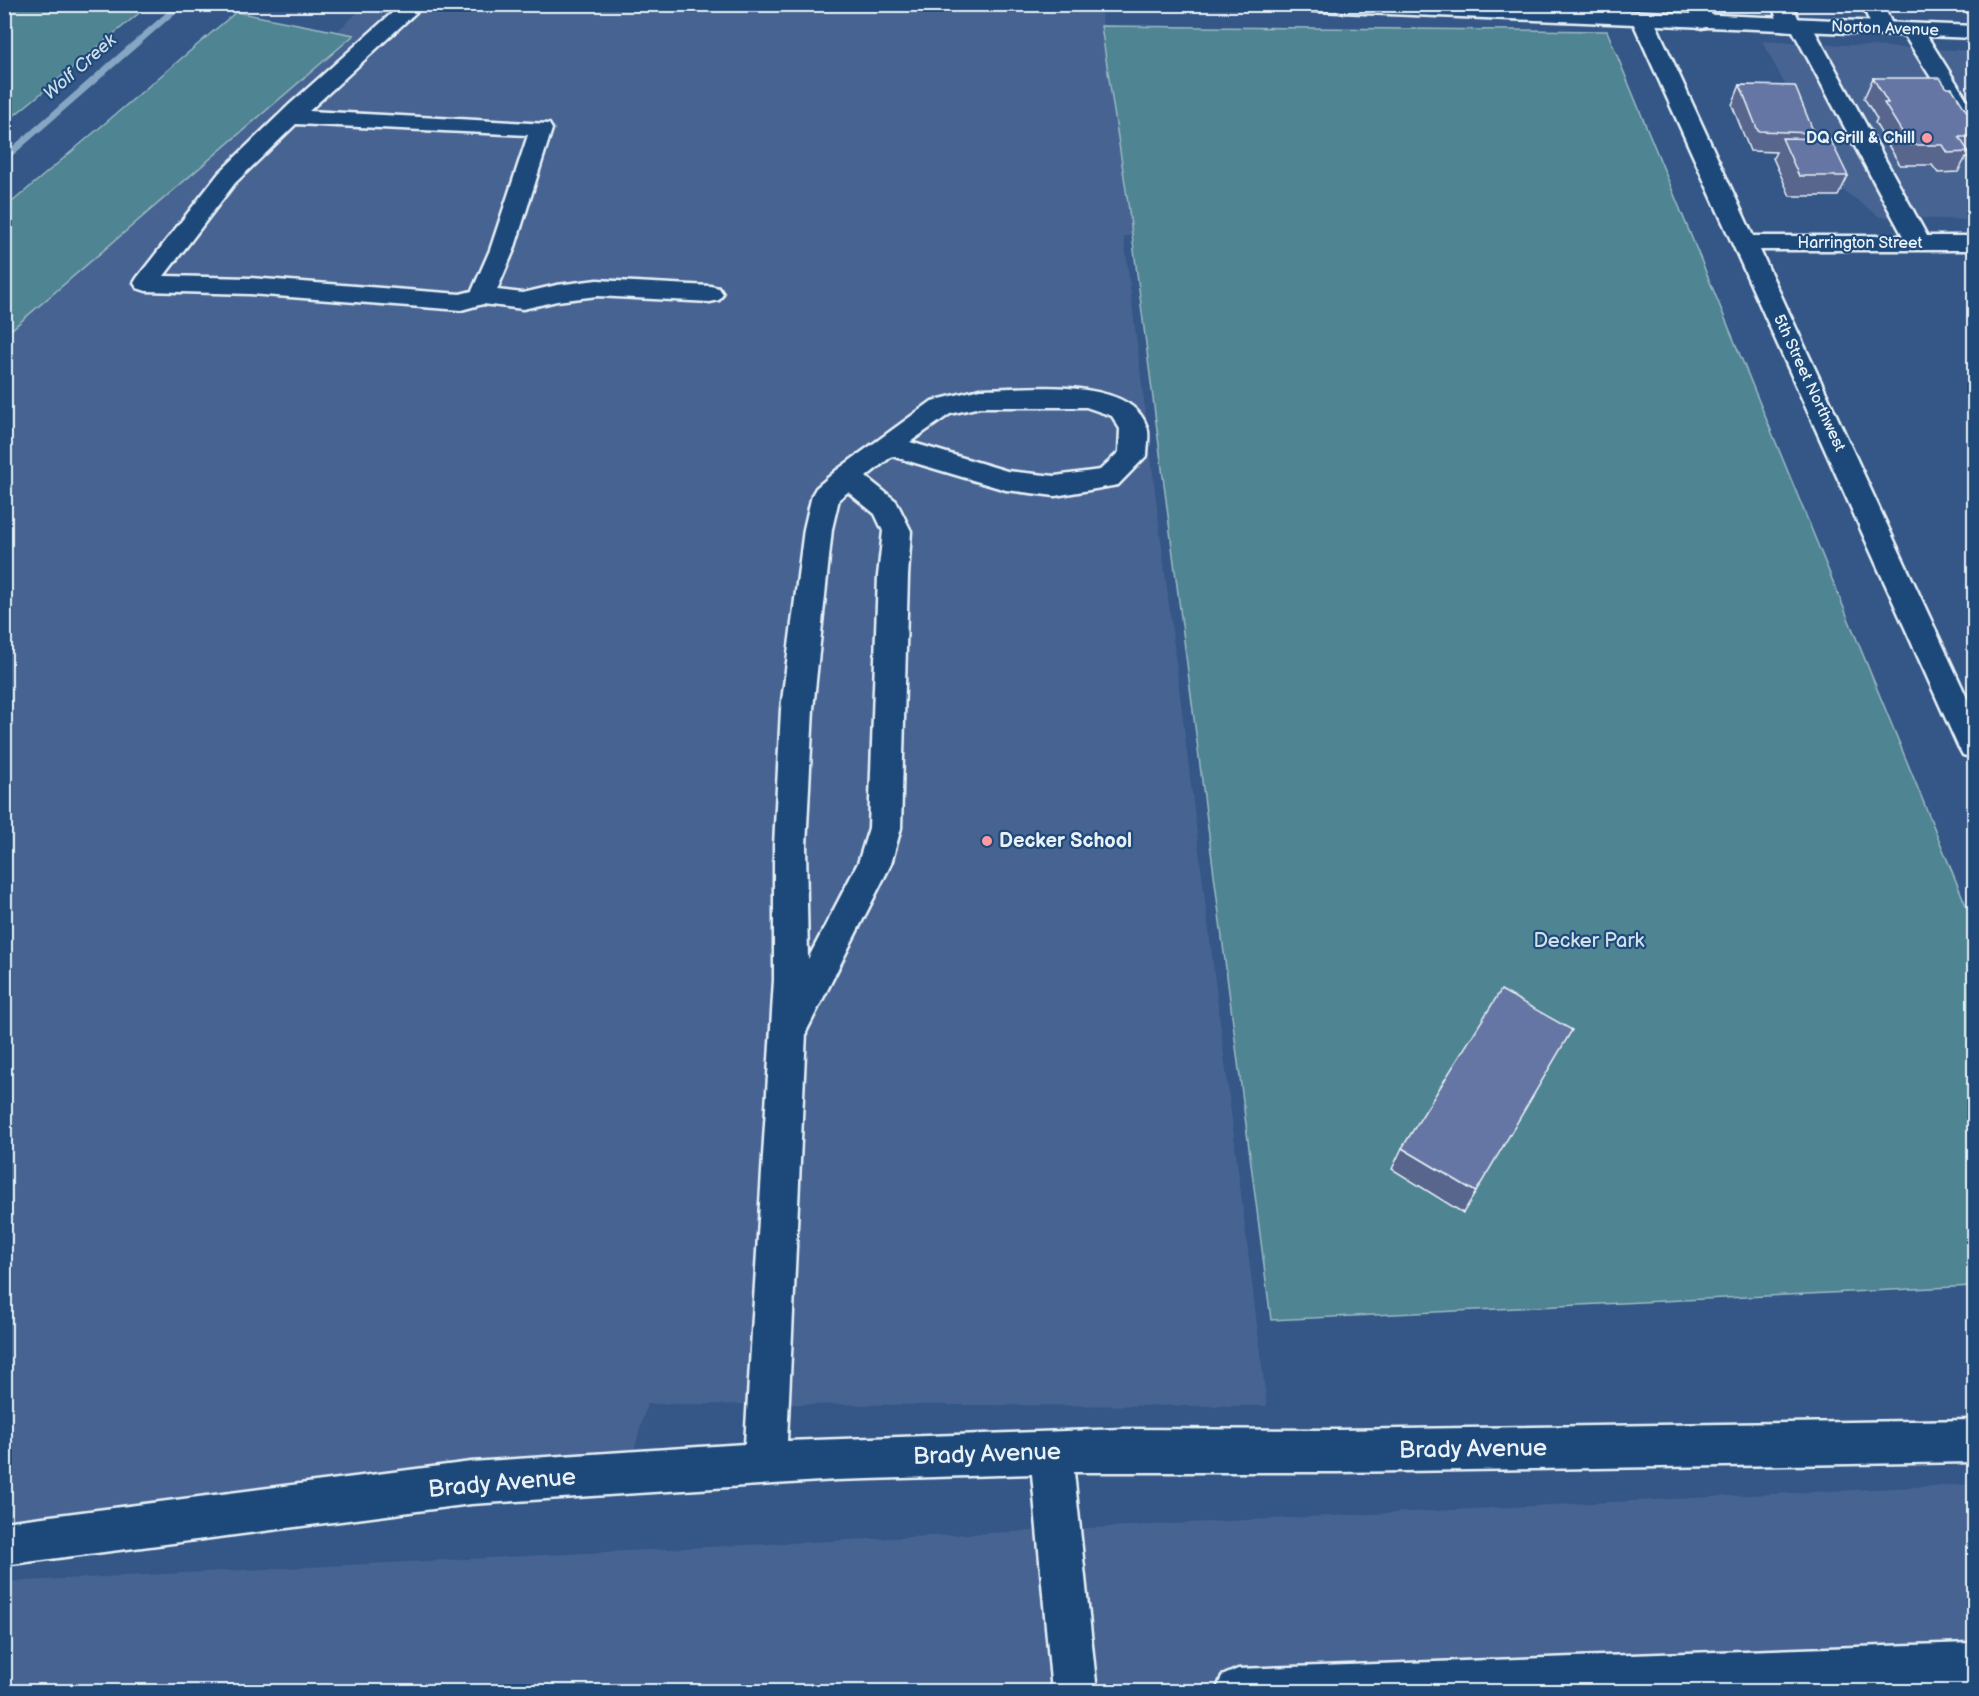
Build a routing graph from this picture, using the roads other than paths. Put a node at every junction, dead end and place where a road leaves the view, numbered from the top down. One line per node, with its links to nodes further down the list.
1 (415, 4): 11 (street)
2 (1292, 4): 6 (street, Norton Avenue)
3 (1780, 4): 7 (street)
4 (1872, 4): 8 (street)
5 (1700, 13): 6 (street, Norton Avenue); 7 (street, Norton Avenue)
6 (1643, 20): 13 (street, 5th Street Northwest)
7 (1796, 26): 8 (street, Norton Avenue); 14 (street)
8 (1883, 29): 9 (street, Norton Avenue)
9 (1912, 30): 10 (street, Norton Avenue); 12 (street)
10 (1974, 32)
11 (290, 117): 17 (street); 17 (street)
12 (1974, 128)
13 (1745, 243): 14 (street, Harrington Street); 20 (street, 5th Street Northwest)
14 (1919, 243): 15 (street, Harrington Street)
15 (1974, 243)
16 (710, 294): 17 (street)
17 (482, 296)
18 (888, 445): 18 (street); 19 (street)
19 (847, 477): 23 (street); 23 (street)
20 (1943, 677): 21 (street); 22 (street, 5th Street Northwest)
21 (1974, 678)
22 (1974, 747)
23 (788, 1033): 26 (street)
24 (1974, 1442): 25 (street, Brady Avenue)
25 (1051, 1453): 26 (street, Brady Avenue); 29 (street)
26 (765, 1463): 27 (street, Brady Avenue)
27 (4, 1544)
28 (1974, 1677): 30 (street)
29 (1075, 1692)
30 (1238, 1692)

